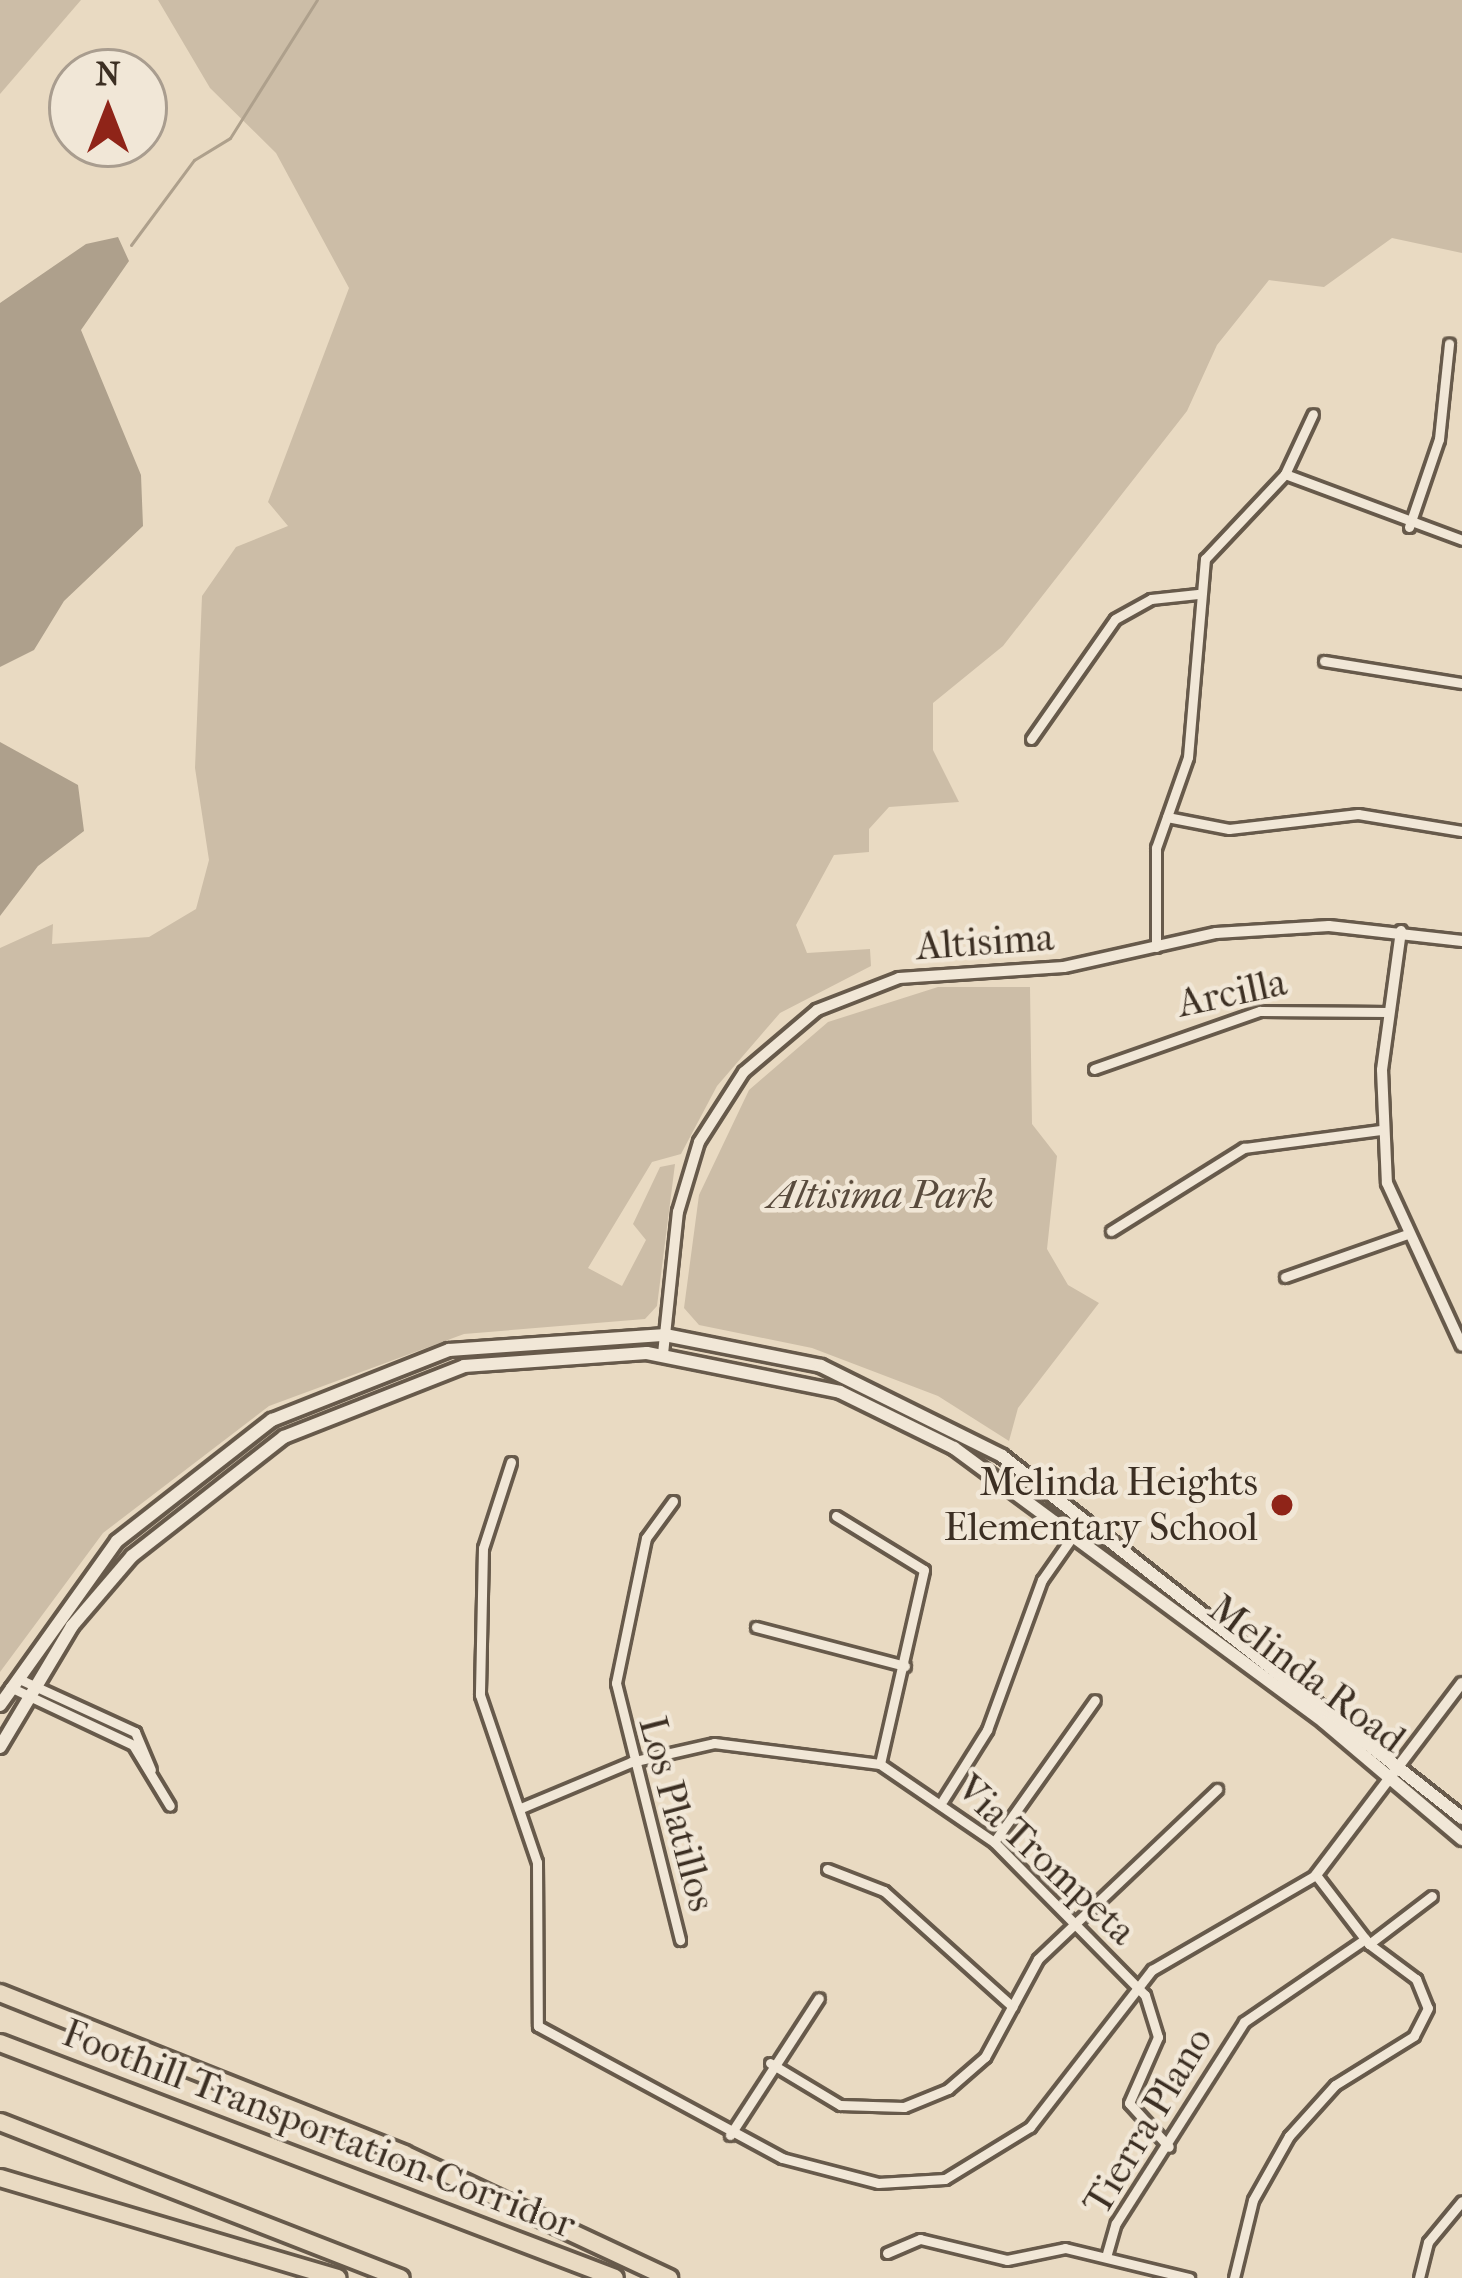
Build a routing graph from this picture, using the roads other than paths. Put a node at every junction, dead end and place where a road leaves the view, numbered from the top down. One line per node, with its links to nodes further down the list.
1 (1448, 344): 4 (street)
2 (1313, 413): 3 (street)
3 (1285, 474): 4 (street); 6 (street)
4 (1409, 527): 5 (street)
5 (1462, 540)
6 (1198, 594): 9 (street); 10 (street)
7 (1324, 661): 8 (street)
8 (1462, 683)
9 (1031, 739)
10 (1167, 817): 11 (street); 14 (street)
11 (1462, 831)
12 (1401, 931): 13 (street, Altisima); 14 (street, Altisima); 15 (street)
13 (1462, 941)
14 (1156, 947): 21 (street, Altisima)
15 (1389, 1012): 16 (street, Arcilla); 17 (street)
16 (1094, 1069)
17 (1379, 1130): 18 (street); 19 (street)
18 (1111, 1231)
19 (1406, 1234): 20 (street); 22 (street)
20 (1285, 1277)
21 (665, 1335): 23 (street, Altisima); 27 (main road, Melinda Road); 31 (main road, Melinda Road)
22 (1462, 1346)
23 (663, 1354): 28 (main road, Melinda Road); 33 (main road, Melinda Road)
24 (511, 1462): 45 (street)
25 (673, 1501): 38 (street, Los Platillos)
26 (836, 1516): 30 (street)
27 (1084, 1520): 28 (street); 40 (main road, Melinda Road)
28 (1075, 1535): 41 (main road, Melinda Road); 43 (street)
29 (756, 1627): 30 (street)
30 (905, 1666): 39 (street)
31 (13, 1682): 33 (street); 36 (main road, Melinda Road)
32 (1462, 1683): 35 (street)
33 (31, 1691): 37 (main road, Melinda Road); 44 (street)
34 (1095, 1700): 48 (street)
35 (1458, 1701): 40 (street)
36 (0, 1705)
37 (0, 1747)
38 (631, 1762): 39 (street, Via Trompeta); 45 (street, Via Trompeta); 53 (street, Los Platillos)
39 (880, 1764): 43 (street, Via Trompeta)
40 (1405, 1765): 41 (street); 46 (main road, Melinda Road)
41 (1393, 1777): 47 (main road, Melinda Road); 50 (street)
42 (1216, 1789): 52 (street)
43 (943, 1800): 48 (street, Via Trompeta)
44 (170, 1806)
45 (521, 1808): 62 (street)
46 (1462, 1818)
47 (1462, 1839)
48 (994, 1842): 52 (street, Via Trompeta)
49 (827, 1869): 58 (street)
50 (1316, 1876): 54 (street); 55 (street)
51 (1432, 1896): 54 (street, Tierra Plano)
52 (1074, 1924): 55 (street, Via Trompeta); 58 (street)
53 (680, 1940)
54 (1368, 1941): 63 (street, Tierra Plano); 73 (street)
55 (1136, 1986): 62 (street); 63 (street, Via Trompeta)
56 (0, 1993): 71 (highway)
57 (819, 1998): 60 (street)
58 (1013, 2007): 60 (street)
59 (0, 2042): 70 (highway, Foothill Transportation Corridor)
60 (770, 2063): 62 (street)
61 (0, 2122): 69 (highway)
62 (730, 2135)
63 (1169, 2147): 67 (street, Tierra Plano)
64 (0, 2178): 68 (highway)
65 (1462, 2201): 74 (street)
66 (887, 2253): 67 (street)
67 (1106, 2257): 72 (street)
68 (338, 2278)
69 (401, 2278)
70 (615, 2278)
71 (669, 2278)
72 (1189, 2278)
73 (1234, 2278)
74 (1419, 2278)

